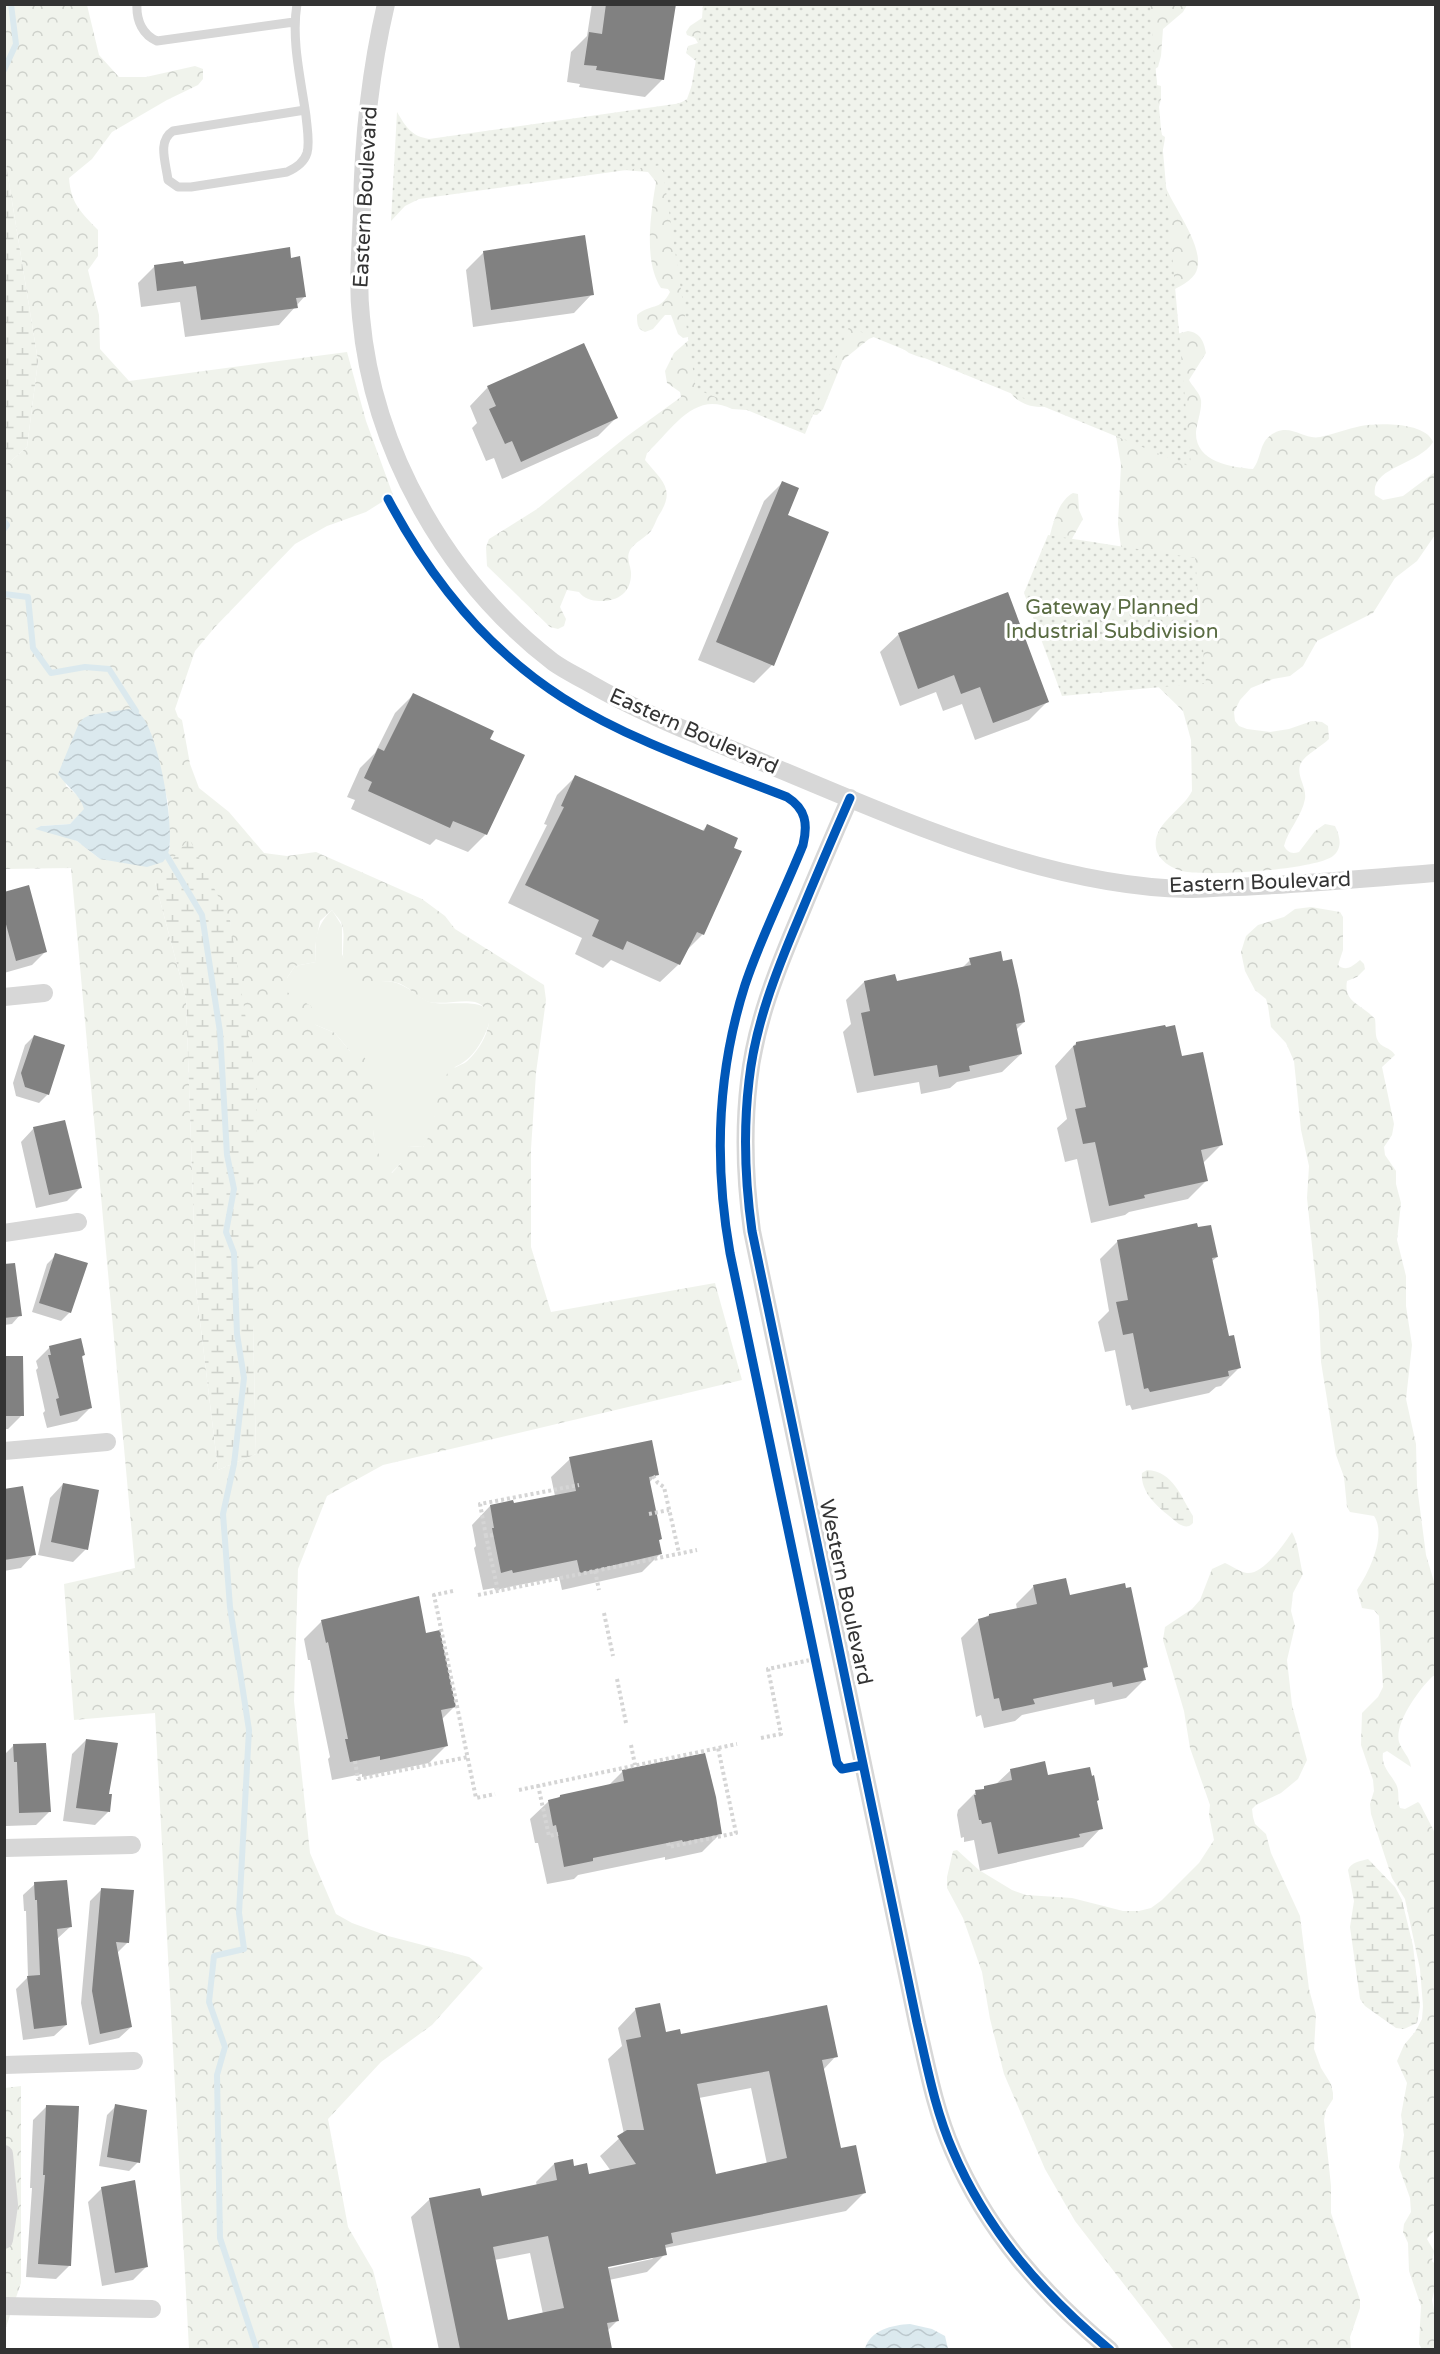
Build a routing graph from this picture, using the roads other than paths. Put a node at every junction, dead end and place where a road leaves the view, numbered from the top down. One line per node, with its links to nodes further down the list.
1 (137, 4): 4 (lane)
2 (297, 4): 4 (lane)
3 (386, 4): 6 (street, Eastern Boulevard)
4 (294, 22): 5 (lane)
5 (305, 110): 5 (lane)
6 (850, 798): 7 (street, Eastern Boulevard); 22 (street, Western Boulevard)
7 (1436, 873)
8 (44, 993): 9 (street)
9 (4, 997)
10 (78, 1222): 11 (street)
11 (4, 1233)
12 (107, 1442): 13 (street)
13 (4, 1451)
14 (132, 1845): 15 (street)
15 (4, 1848)
16 (134, 2061): 17 (street)
17 (4, 2066)
18 (4, 2154): 19 (street)
19 (4, 2240)
20 (4, 2306): 21 (street)
21 (152, 2309)
22 (1110, 2349)

